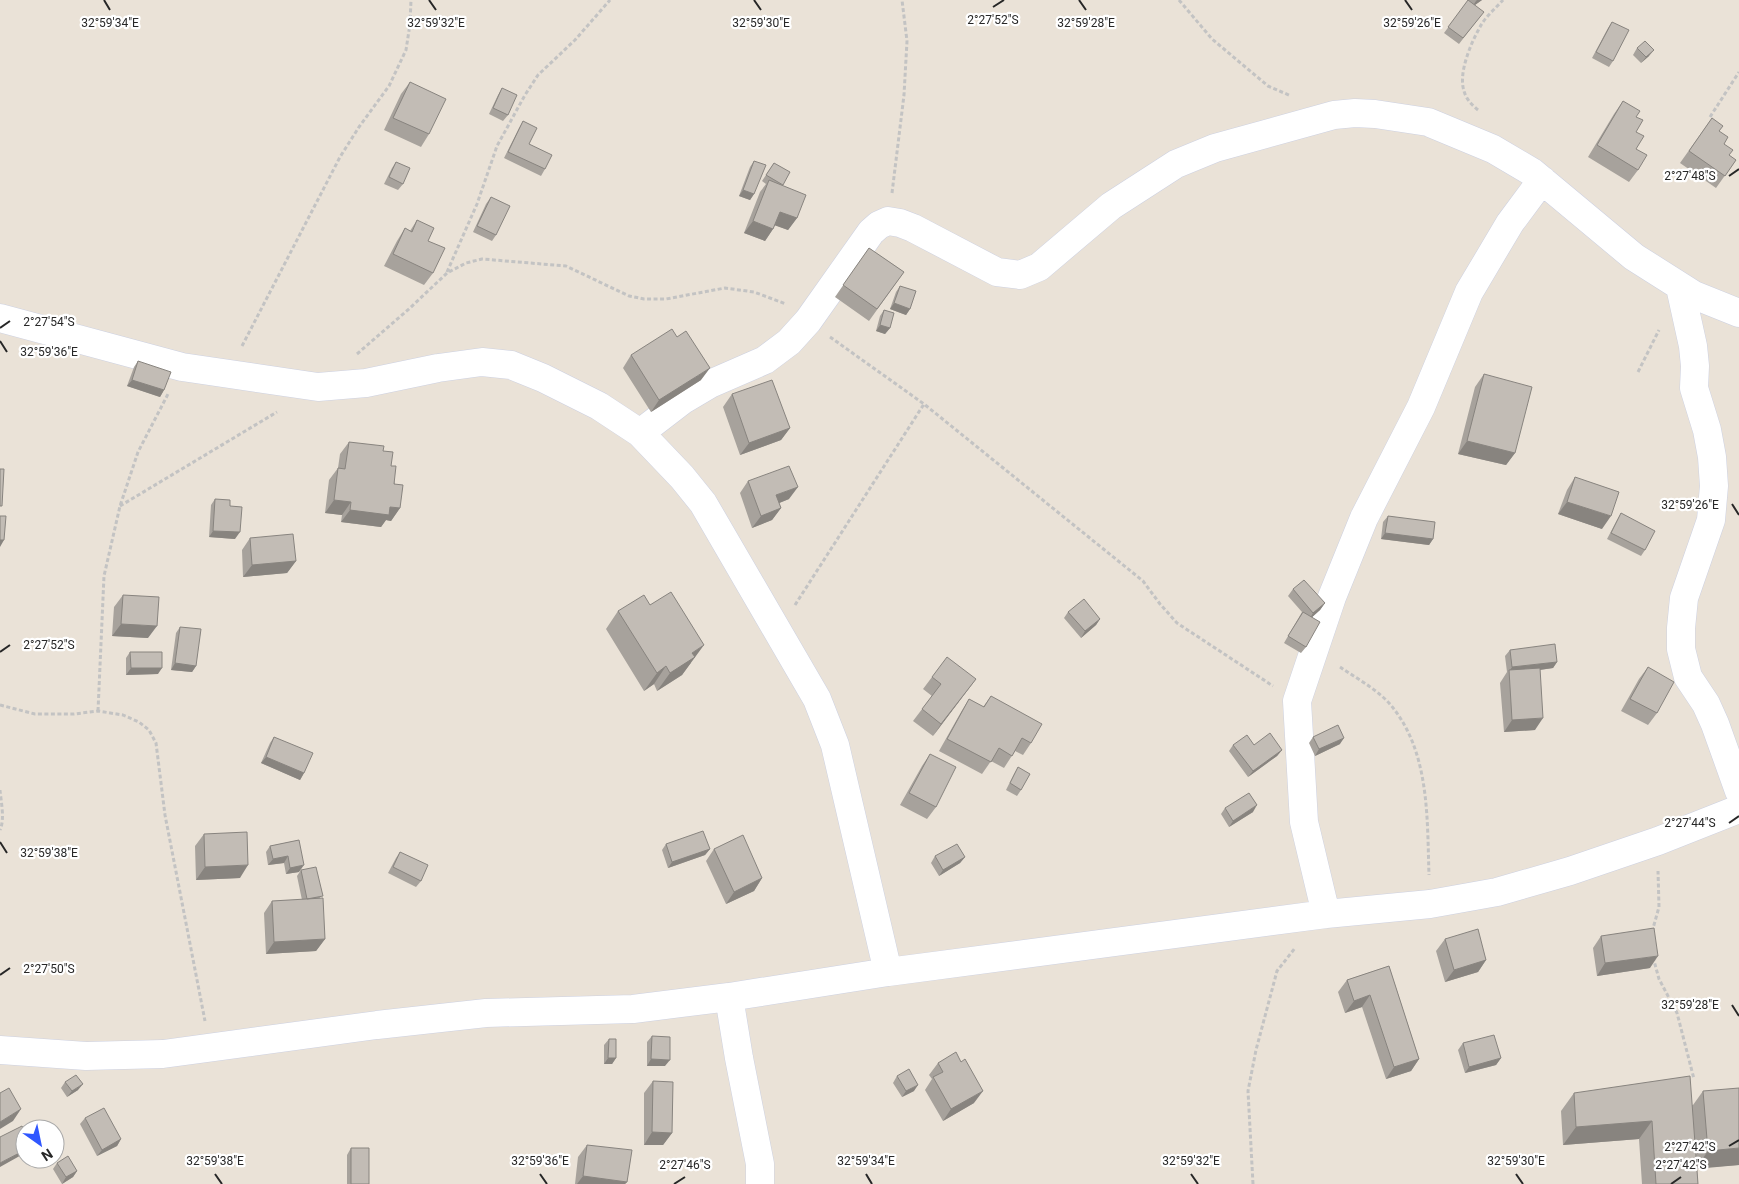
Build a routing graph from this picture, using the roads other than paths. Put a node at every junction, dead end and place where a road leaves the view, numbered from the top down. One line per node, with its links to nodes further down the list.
1 (1542, 180): 2 (street); 5 (street); 8 (street)
2 (1680, 287): 3 (street); 6 (street)
3 (1739, 313)
4 (0, 318): 5 (street)
5 (640, 433): 9 (street)
6 (1739, 791)
7 (1739, 809): 8 (street)
8 (1326, 914): 9 (street)
9 (888, 972): 10 (street)
10 (730, 997): 11 (street); 12 (street)
11 (0, 1050)
12 (760, 1184)

